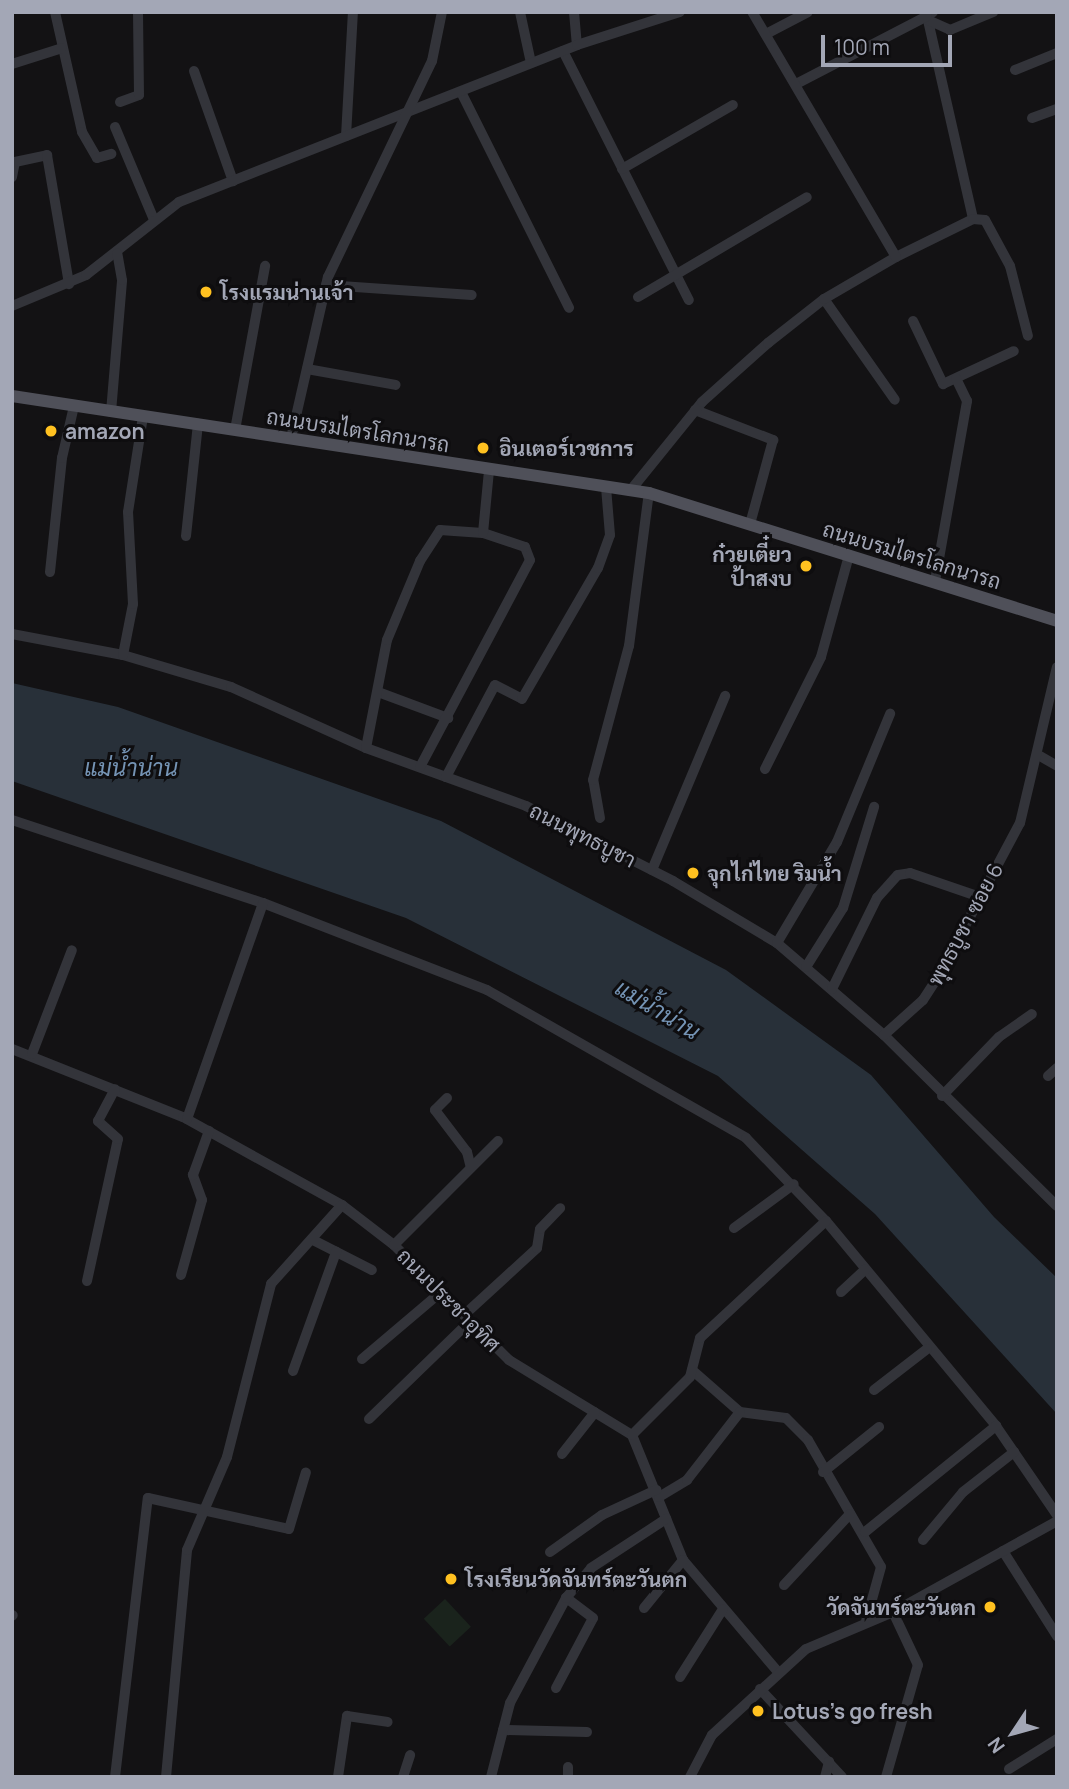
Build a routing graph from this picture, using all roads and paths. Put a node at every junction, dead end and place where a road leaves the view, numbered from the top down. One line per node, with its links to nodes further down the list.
1 (55, 12): 14 (street)
2 (138, 12): 23 (street)
3 (353, 12): 29 (street)
4 (442, 12): 26 (street)
5 (520, 12): 17 (street)
6 (574, 12): 13 (street)
7 (680, 12): 13 (street)
8 (752, 12): 12 (street)
9 (807, 12): 12 (street)
10 (993, 12): 11 (street)
11 (930, 16): 21 (street); 35 (street)
12 (766, 34): 21 (street)
13 (578, 45): 15 (street)
14 (62, 48): 18 (street); 30 (street)
15 (563, 51): 17 (street); 31 (street)
16 (1057, 53): 19 (street)
17 (531, 63): 22 (street)
18 (12, 64)
19 (1015, 70)
20 (194, 71): 33 (street)
21 (798, 83): 38 (street)
22 (462, 94): 26 (street); 48 (street)
23 (120, 102)
24 (733, 105): 31 (street)
25 (1057, 109): 27 (street)
26 (407, 112): 29 (street); 42 (street)
27 (1032, 118)
28 (115, 127): 36 (street)
29 (346, 136): 33 (street)
30 (111, 154)
31 (622, 169): 40 (street)
32 (12, 177): 41 (street)
33 (233, 181): 36 (street)
34 (807, 197): 40 (street)
35 (972, 219): 38 (street); 50 (street)
36 (154, 220): 37 (street)
37 (117, 253): 41 (street); 59 (street)
38 (896, 257): 45 (street)
39 (265, 267): 62 (street)
40 (675, 271): 44 (street); 46 (street)
41 (69, 284): 47 (street)
42 (326, 285): 43 (street); 52 (street)
43 (472, 295)
44 (638, 297)
45 (824, 299): 56 (street); 58 (street)
46 (690, 300)
47 (12, 306)
48 (569, 309)
49 (913, 321): 53 (street)
50 (1028, 336)
51 (1014, 351): 53 (street)
52 (307, 369): 54 (street); 63 (street)
53 (956, 378): 73 (street)
54 (396, 385)
55 (12, 396): 57 (main road, ถนนบรมไตรโลกนารถ)
56 (895, 400)
57 (74, 406): 59 (main road, ถนนบรมไตรโลกนารถ); 72 (street)
58 (695, 410): 66 (street); 68 (street)
59 (111, 412): 60 (main road, ถนนบรมไตรโลกนารถ)
60 (143, 416): 61 (main road, ถนนบรมไตรโลกนารถ); 76 (street)
61 (198, 424): 62 (main road, ถนนบรมไตรโลกนารถ); 70 (street)
62 (235, 430): 63 (main road, ถนนบรมไตรโลกนารถ)
63 (291, 438): 64 (main road, ถนนบรมไตรโลกนารถ)
64 (489, 471): 65 (main road, ถนนบรมไตรโลกนารถ); 69 (street)
65 (606, 487): 66 (main road, ถนนบรมไตรโลกนารถ); 87 (street)
66 (629, 491): 67 (main road, ถนนบรมไตรโลกนารถ)
67 (649, 494): 68 (main road, ถนนบรมไตรโลกนารถ); 89 (street)
68 (750, 524): 71 (main road, ถนนบรมไตรโลกนารถ)
69 (483, 533): 78 (street); 81 (street)
70 (186, 536)
71 (849, 555): 73 (main road, ถนนบรมไตรโลกนารถ); 86 (street)
72 (50, 572)
73 (935, 581): 74 (main road, ถนนบรมไตรโลกนารถ)
74 (1057, 621)
75 (12, 634): 76 (street, ถนนพุทธบูชา)
76 (123, 655): 82 (street, ถนนพุทธบูชา)
77 (1057, 667): 83 (street, พุทธบูชา ซอย 6)
78 (378, 692): 81 (street); 82 (street)
79 (725, 696): 91 (street)
80 (890, 714): 94 (street)
81 (448, 718): 85 (street)
82 (366, 748): 85 (street, ถนนพุทธบูชา)
83 (1040, 756): 84 (street); 92 (street, พุทธบูชา ซอย 6)
84 (1057, 766)
85 (420, 767): 87 (street, ถนนพุทธบูชา)
86 (765, 769)
87 (446, 777): 91 (street, ถนนพุทธบูชา)
88 (874, 807): 96 (street)
89 (600, 818)
90 (12, 820): 93 (street)
91 (652, 870): 94 (street, ถนนพุทธบูชา)
92 (981, 897): 97 (street); 99 (street, พุทธบูชา ซอย 6)
93 (263, 903): 107 (street); 111 (street)
94 (777, 943): 96 (street, ถนนพุทธบูชา)
95 (72, 950): 101 (street)
96 (806, 967): 97 (street, ถนนพุทธบูชา)
97 (832, 989): 99 (street, ถนนพุทธบูชา)
98 (1032, 1014): 105 (street)
99 (884, 1035): 105 (street, ถนนพุทธบูชา)
100 (12, 1049): 101 (street, ถนนประชาอุทิศ)
101 (32, 1054): 104 (street, ถนนประชาอุทิศ)
102 (1057, 1068): 103 (street)
103 (1048, 1076)
104 (115, 1089): 107 (street, ถนนประชาอุทิศ); 123 (street)
105 (942, 1096): 113 (street, ถนนพุทธบูชา)
106 (447, 1098): 110 (street)
107 (187, 1119): 108 (street, ถนนประชาอุทิศ)
108 (209, 1131): 112 (street, ถนนประชาอุทิศ); 122 (street)
109 (498, 1140): 110 (street)
110 (471, 1168): 118 (street)
111 (794, 1184): 115 (street); 116 (street)
112 (342, 1205): 117 (street); 118 (street, ถนนประชาอุทิศ)
113 (1057, 1206)
114 (560, 1208): 126 (street)
115 (826, 1221): 121 (street); 129 (street)
116 (734, 1228)
117 (313, 1240): 119 (street); 143 (street)
118 (394, 1245): 124 (street, ถนนประชาอุทิศ)
119 (335, 1252): 120 (street); 130 (street)
120 (372, 1270)
121 (865, 1270): 125 (street); 127 (street)
122 (181, 1275)
123 (87, 1281)
124 (441, 1292): 126 (street, ถนนประชาอุทิศ); 128 (street)
125 (841, 1292)
126 (467, 1318): 132 (street, ถนนประชาอุทิศ); 134 (street)
127 (927, 1349): 131 (street); 135 (street)
128 (362, 1359)
129 (692, 1370): 133 (street); 137 (street)
130 (293, 1371)
131 (874, 1390)
132 (594, 1412): 137 (street, ถนนประชาอุทิศ); 139 (street)
133 (740, 1412): 141 (street); 142 (street)
134 (369, 1419)
135 (996, 1426): 138 (street); 148 (street)
136 (878, 1427): 141 (street)
137 (632, 1435): 142 (street)
138 (1014, 1452): 145 (street); 149 (street)
139 (562, 1454)
140 (306, 1472): 143 (street)
141 (823, 1472): 144 (street)
142 (657, 1494): 146 (street); 151 (street)
143 (209, 1511): 171 (street); 172 (street)
144 (850, 1514): 148 (street); 153 (street)
145 (1057, 1515)
146 (666, 1519): 152 (street); 154 (street)
147 (1057, 1521): 150 (street)
148 (865, 1532): 158 (street)
149 (923, 1540)
150 (1003, 1551): 157 (street); 159 (street)
151 (550, 1552)
152 (683, 1560): 155 (street); 156 (street)
153 (784, 1585)
154 (566, 1598): 162 (street); 165 (street)
155 (644, 1608)
156 (723, 1609): 160 (street); 161 (street)
157 (893, 1612): 158 (street); 179 (street)
158 (866, 1621): 160 (street)
159 (1057, 1636)
160 (777, 1671): 163 (street)
161 (680, 1677)
162 (556, 1688)
163 (760, 1689): 169 (street); 176 (street)
164 (388, 1722): 173 (street)
165 (503, 1730): 166 (street); 175 (street)
166 (587, 1732)
167 (1057, 1739): 170 (street)
168 (410, 1755): 174 (street)
169 (829, 1762): 177 (street); 178 (street)
170 (1009, 1769)
171 (115, 1777)
172 (166, 1777)
173 (338, 1777)
174 (403, 1777)
175 (491, 1777)
176 (690, 1777)
177 (825, 1777)
178 (842, 1777)
179 (886, 1777)

